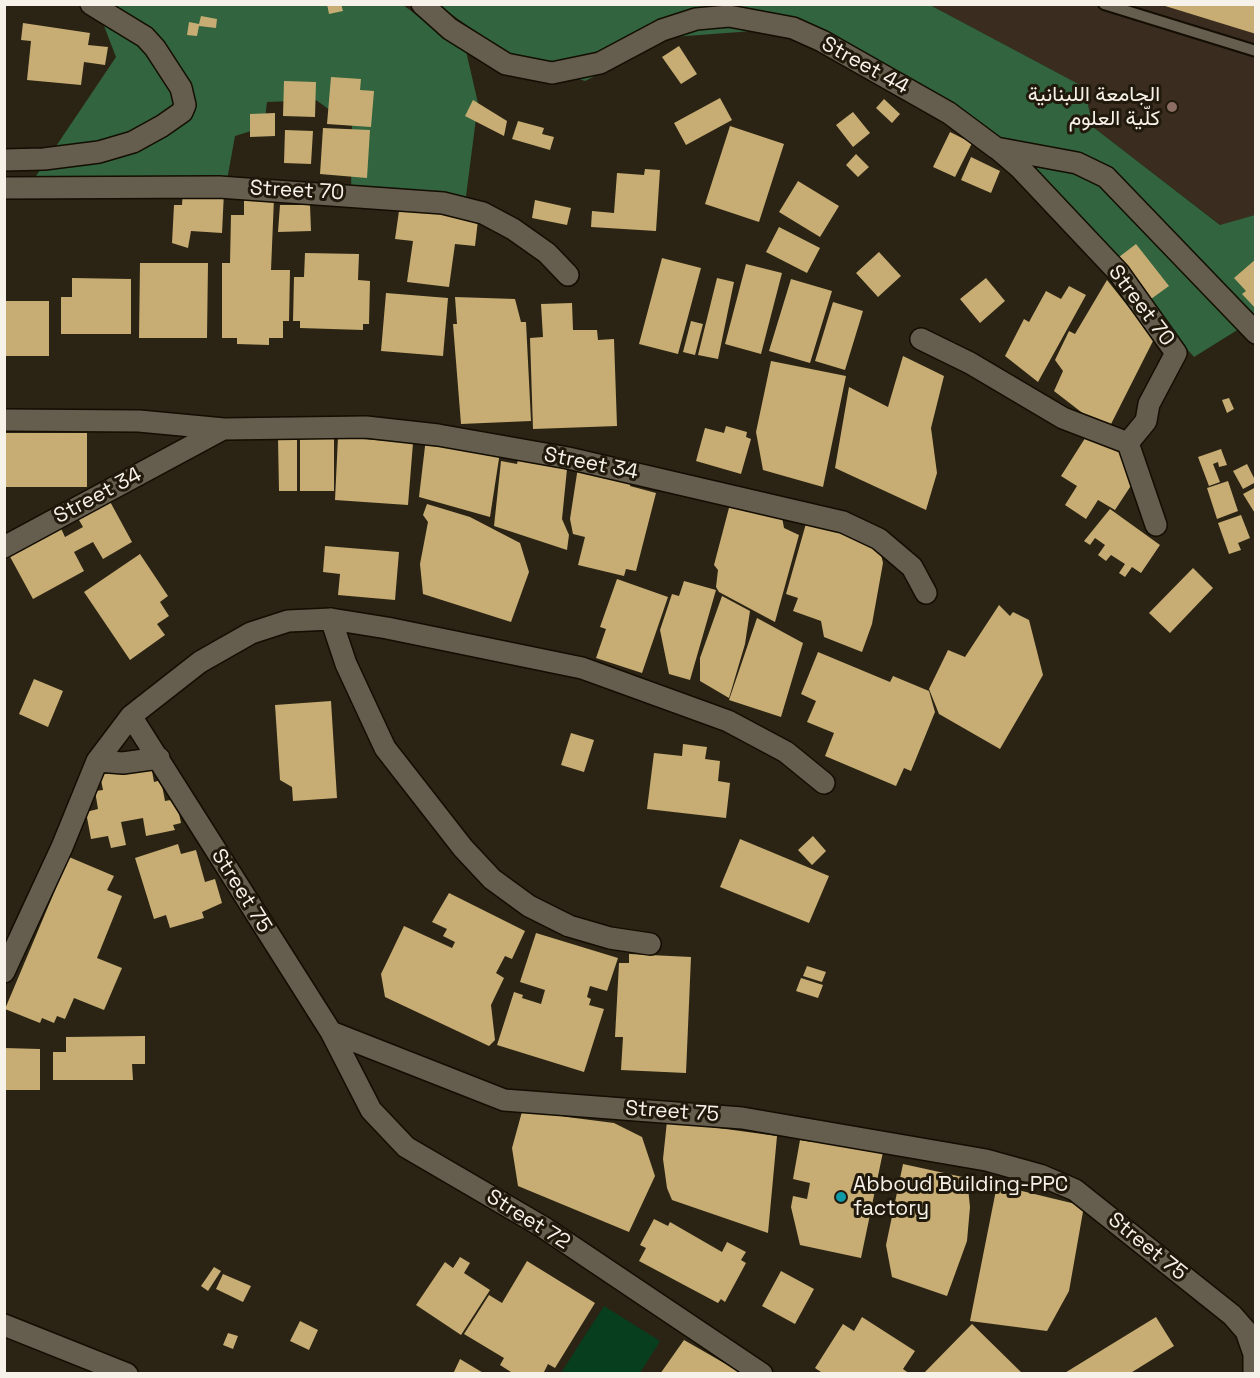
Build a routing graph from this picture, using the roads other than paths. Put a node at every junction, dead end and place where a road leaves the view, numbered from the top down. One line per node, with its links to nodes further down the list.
1 (91, 4): 6 (street)
2 (422, 4): 5 (street, Street 44)
3 (1104, 4): 4 (lane)
4 (1256, 51)
5 (996, 148): 9 (street, Street 44); 13 (street, Street 70)
6 (4, 160)
7 (4, 188): 8 (street, Street 70)
8 (567, 275)
9 (1256, 333)
10 (921, 339): 13 (street)
11 (4, 420): 12 (street, Street 34)
12 (224, 429): 15 (street, Street 34); 16 (street, Street 34)
13 (1128, 443): 14 (street)
14 (1156, 525)
15 (4, 547)
16 (926, 593)
17 (331, 619): 18 (street); 21 (street); 22 (street)
18 (131, 716): 19 (street, Street 75); 20 (street)
19 (159, 758): 20 (street); 24 (street, Street 75)
20 (98, 761): 23 (street)
21 (824, 783)
22 (650, 944)
23 (4, 972)
24 (331, 1032): 27 (street, Street 72); 28 (street, Street 75)
25 (4, 1325): 26 (street)
26 (127, 1374)
27 (762, 1374)
28 (1254, 1374)

